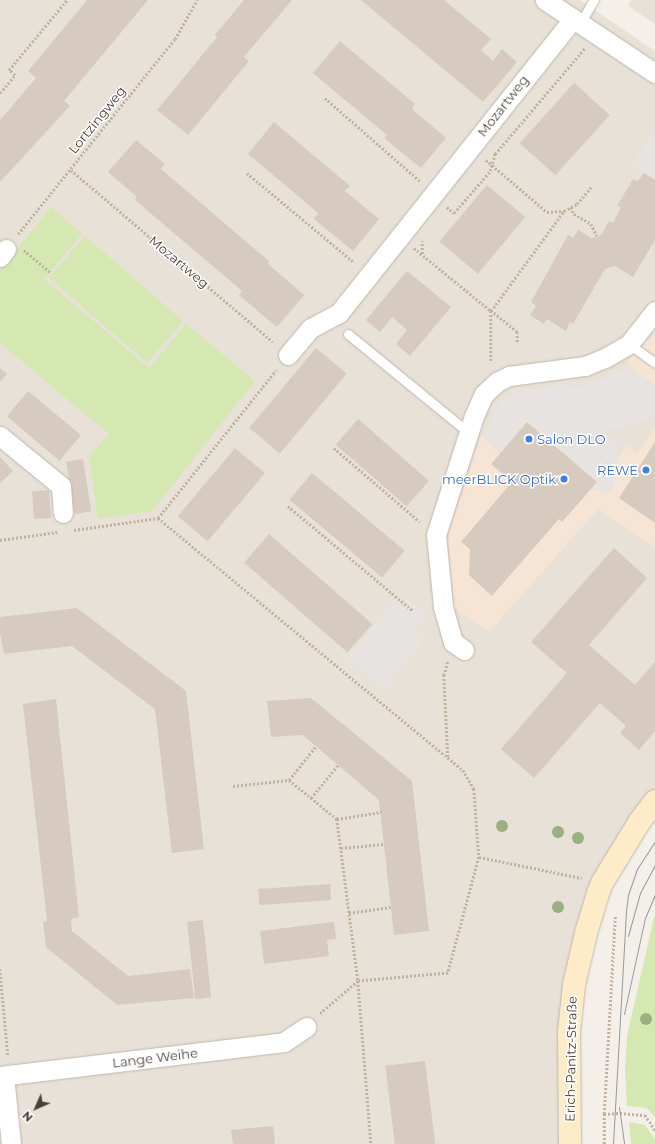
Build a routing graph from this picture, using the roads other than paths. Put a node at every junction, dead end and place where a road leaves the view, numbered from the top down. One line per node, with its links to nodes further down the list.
1 (545, 0): 3 (street)
2 (594, 0): 3 (lane)
3 (576, 21): 4 (street); 8 (street, Mozartweg)
4 (655, 73)
5 (655, 311): 7 (street)
6 (348, 334): 10 (lane)
7 (628, 344): 9 (lane); 10 (street)
8 (288, 355)
9 (655, 363)
10 (469, 433): 13 (street)
11 (0, 436): 12 (street)
12 (63, 512)
13 (459, 646)
14 (655, 801): 18 (main road, Erich-Panitz-Straße)
15 (306, 1027): 16 (street, Lange Weihe)
16 (4, 1075): 17 (street)
17 (11, 1144)
18 (570, 1144)

